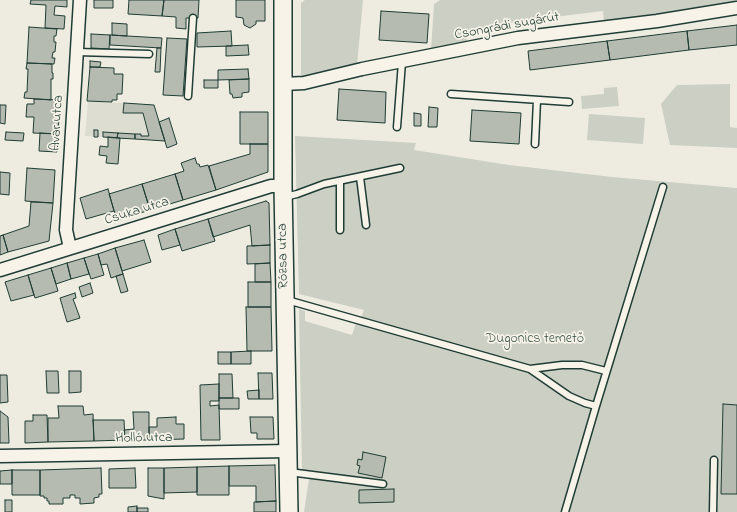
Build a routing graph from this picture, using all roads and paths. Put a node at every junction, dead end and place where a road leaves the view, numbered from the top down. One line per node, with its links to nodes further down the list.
1 (80, 0): 5 (street, Avar utca)
2 (283, 0): 8 (street, Rózsa utca)
3 (737, 8): 7 (street, Csongrádi sugárút)
4 (193, 18): 10 (lane)
5 (77, 52): 6 (lane); 22 (street, Avar utca)
6 (149, 54)
7 (402, 62): 8 (street, Csongrádi sugárút); 13 (lane)
8 (283, 84): 19 (street, Rózsa utca)
9 (451, 94): 11 (lane)
10 (188, 96)
11 (537, 100): 12 (lane); 14 (lane)
12 (570, 102)
13 (397, 127)
14 (535, 144)
15 (400, 168): 16 (lane)
16 (360, 177): 17 (lane); 20 (lane)
17 (340, 180): 19 (lane); 21 (lane)
18 (663, 188): 26 (lane)
19 (283, 191): 22 (street, Csuka utca); 24 (street, Rózsa utca)
20 (366, 225)
21 (340, 230)
22 (70, 248): 23 (street, Csuka utca)
23 (0, 270)
24 (284, 299): 25 (lane); 28 (street, Rózsa utca)
25 (530, 369): 26 (lane); 27 (lane)
26 (606, 371): 27 (lane)
27 (596, 406): 34 (lane)
28 (288, 452): 29 (street, Holló utca); 31 (street, Rózsa utca)
29 (0, 456)
30 (714, 460): 35 (lane)
31 (288, 472): 32 (lane); 33 (street, Rózsa utca)
32 (383, 484)
33 (289, 512)
34 (565, 512)
35 (714, 512)

